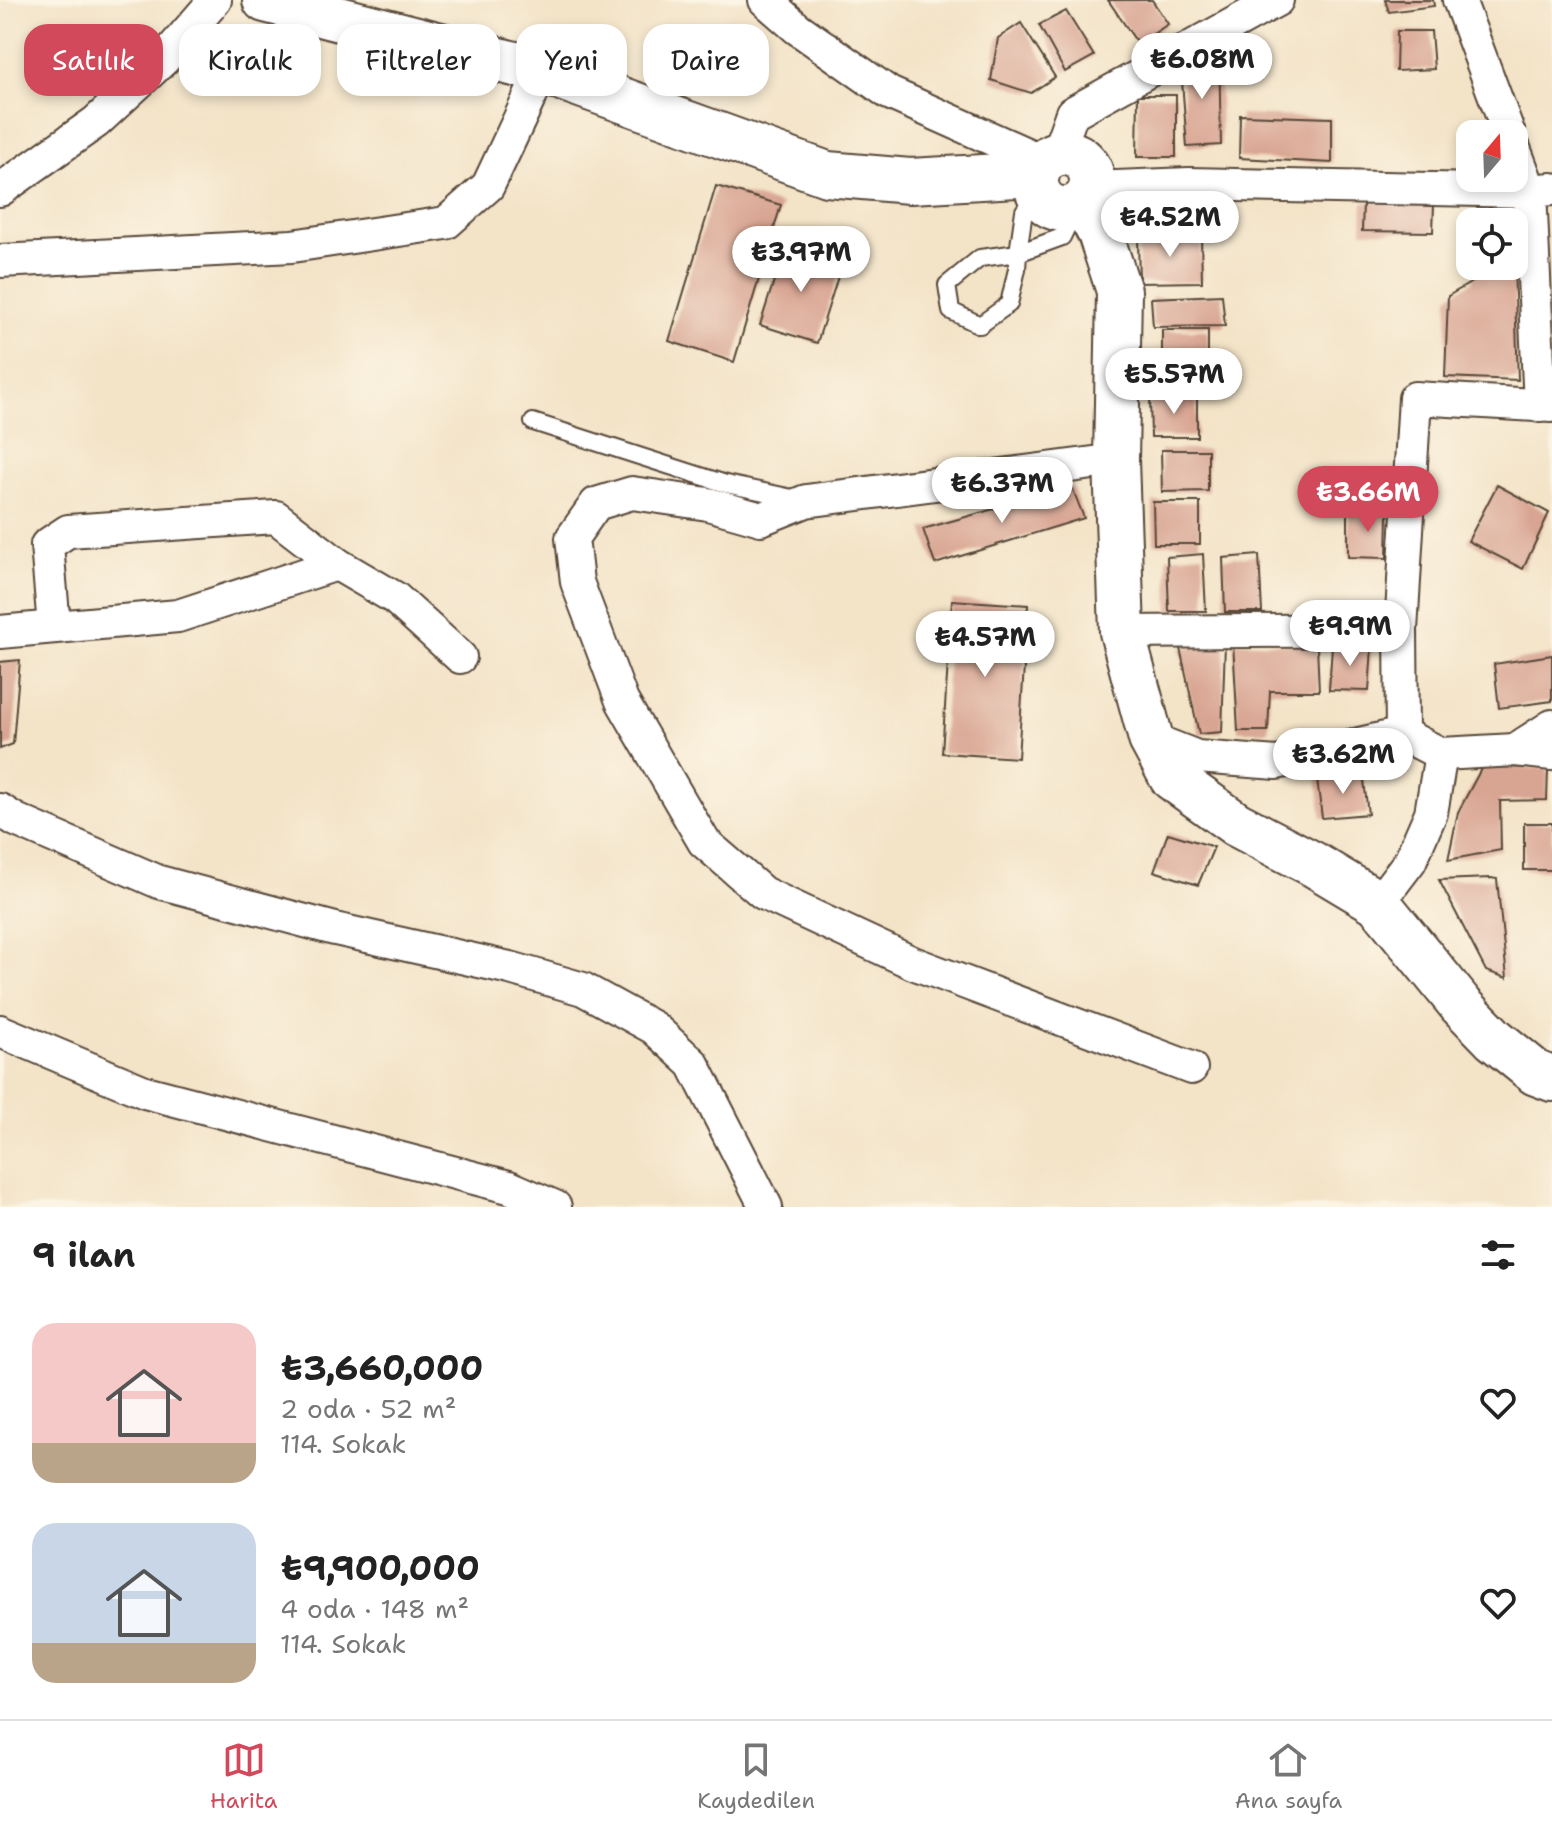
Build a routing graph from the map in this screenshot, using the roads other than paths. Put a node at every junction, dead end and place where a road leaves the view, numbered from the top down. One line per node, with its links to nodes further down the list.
1 (215, 0): 12 (street)
2 (266, 0): 6 (street)
3 (765, 0): 11 (street)
4 (1277, 0): 11 (street)
5 (1459, 0): 9 (street)
6 (516, 64)
7 (530, 96): 15 (street)
8 (611, 96): 11 (street)
9 (1504, 120)
10 (1528, 170): 13 (street)
11 (1061, 183): 13 (street); 14 (lane); 14 (lane); 18 (street)
12 (0, 190)
13 (1541, 190): 16 (street)
14 (1018, 253): 14 (lane)
15 (0, 261)
16 (1546, 406): 22 (street)
17 (533, 422): 19 (lane)
18 (1116, 460): 19 (street); 24 (street)
19 (806, 501): 35 (street)
20 (337, 564): 21 (street); 21 (street); 25 (street)
21 (54, 627): 23 (street)
22 (1401, 630): 24 (street); 27 (street)
23 (0, 632)
24 (1122, 632): 28 (street)
25 (460, 657)
26 (1552, 726): 29 (street)
27 (1402, 734): 28 (street); 30 (street)
28 (1151, 739): 33 (street)
29 (1515, 750): 30 (street); 31 (street)
30 (1441, 754): 33 (street)
31 (1552, 754)
32 (0, 810): 38 (street)
33 (1378, 903): 36 (street)
34 (0, 1031): 37 (street)
35 (1191, 1068)
36 (1552, 1079)
37 (555, 1207)
38 (766, 1207)

